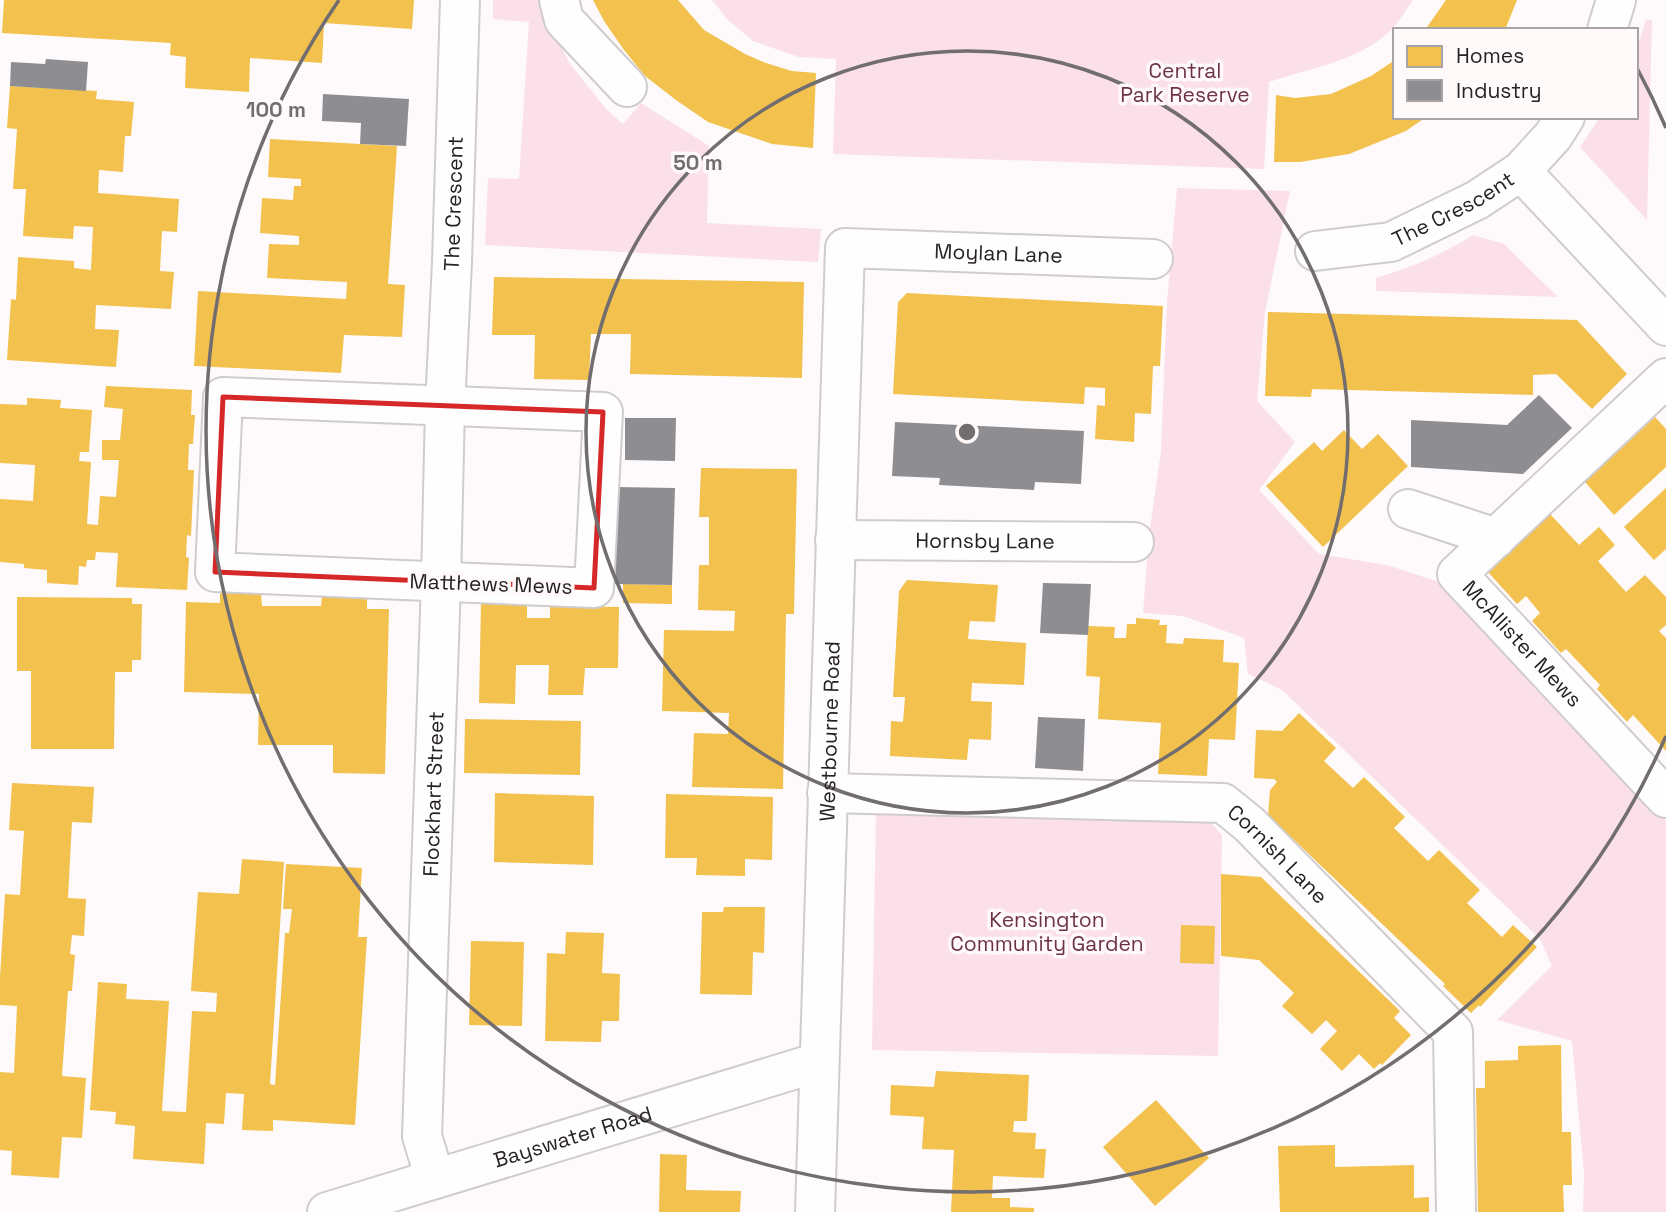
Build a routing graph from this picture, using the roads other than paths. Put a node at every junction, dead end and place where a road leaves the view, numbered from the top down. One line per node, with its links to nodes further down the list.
1 (460, 0): 13 (street, The Crescent)
2 (559, 0): 5 (street)
3 (1616, 0): 4 (street)
4 (1608, 28)
5 (627, 88)
6 (1564, 119): 7 (street, The Crescent)
7 (1521, 171): 9 (street, The Crescent); 11 (street)
8 (845, 248): 10 (street, Moylan Lane); 16 (street, Westbourne Road)
9 (1315, 251)
10 (1153, 258)
11 (1666, 326)
12 (1666, 378): 15 (street, McAllister Mews)
13 (445, 406): 18 (street, Flockhart Street); 18 (street, Matthews Mews); 18 (street, Matthews Mews)
14 (1408, 509): 15 (street)
15 (1496, 538): 20 (street, McAllister Mews)
16 (835, 540): 17 (street, Hornsby Lane); 19 (street, Westbourne Road)
17 (1135, 542)
18 (441, 582): 22 (street, Flockhart Street)
19 (827, 793): 21 (street, Westbourne Road); 25 (street, Cornish Lane)
20 (1666, 799)
21 (819, 1062): 22 (street, Bayswater Road); 24 (street, Westbourne Road)
22 (423, 1192): 23 (street, Bayswater Road)
23 (327, 1212)
24 (815, 1212)
25 (1456, 1212)

